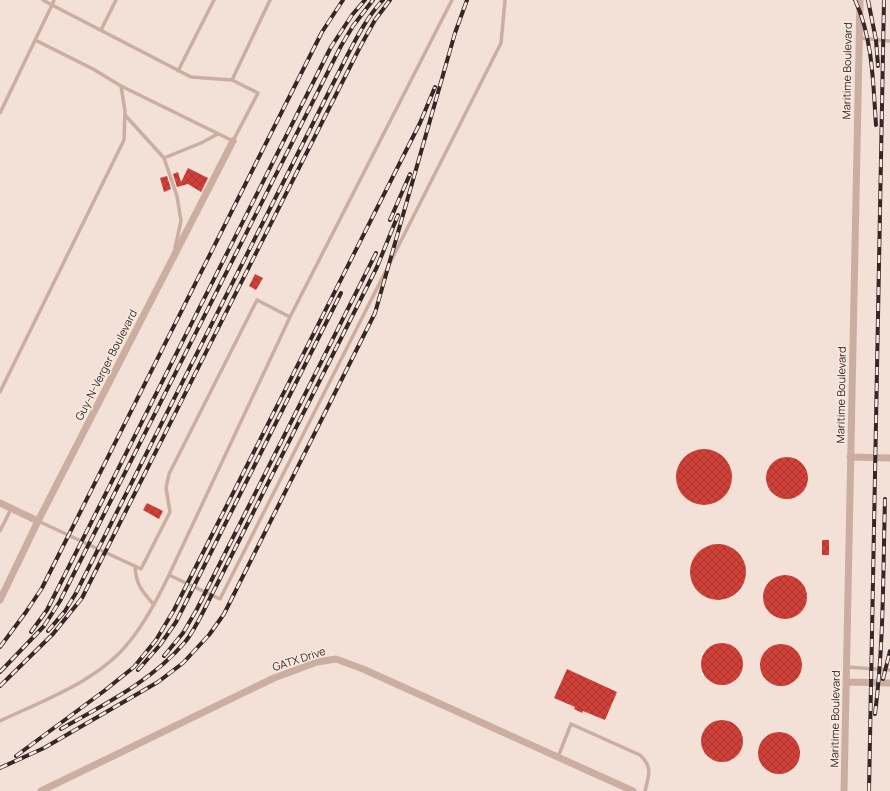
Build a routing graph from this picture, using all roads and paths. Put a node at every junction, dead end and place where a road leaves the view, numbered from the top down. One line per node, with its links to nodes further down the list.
1 (43, 0): 9 (lane)
2 (54, 0): 9 (lane)
3 (116, 0): 10 (lane)
4 (214, 0): 14 (lane)
5 (270, 0): 15 (lane)
6 (452, 0): 23 (lane)
7 (505, 0): 32 (lane)
8 (860, 0): 11 (street, Maritime Boulevard)
9 (52, 4): 10 (lane); 12 (lane)
10 (101, 30): 14 (lane)
11 (859, 38): 13 (lane); 25 (street, Maritime Boulevard)
12 (35, 40): 16 (lane); 17 (lane)
13 (890, 41)
14 (178, 71): 15 (lane)
15 (232, 80): 20 (lane)
16 (121, 86): 18 (lane); 19 (lane)
17 (0, 113)
18 (125, 115): 21 (lane); 24 (lane)
19 (218, 134): 20 (lane); 21 (lane)
20 (233, 141): 22 (street, Guy-N-Verger Boulevard)
21 (164, 158): 22 (lane)
22 (172, 258): 29 (street, Guy-N-Verger Boulevard)
23 (290, 317): 31 (lane); 32 (lane)
24 (0, 392)
25 (850, 457): 26 (street); 35 (street, Maritime Boulevard)
26 (890, 458)
27 (0, 504): 28 (street)
28 (11, 509): 29 (street); 30 (lane)
29 (38, 521): 31 (lane); 33 (street, Guy-N-Verger Boulevard)
30 (0, 531)
31 (135, 566): 34 (lane)
32 (169, 575): 34 (lane)
33 (0, 600)
34 (154, 605): 39 (lane)
35 (847, 667): 36 (lane); 37 (street, Maritime Boulevard)
36 (890, 670)
37 (847, 682): 38 (street); 44 (street, Maritime Boulevard)
38 (890, 683)
39 (0, 721)
40 (558, 757): 41 (street, GATX Drive); 42 (street, GATX Drive); 43 (lane)
41 (41, 791)
42 (633, 791)
43 (645, 791)
44 (844, 791)

